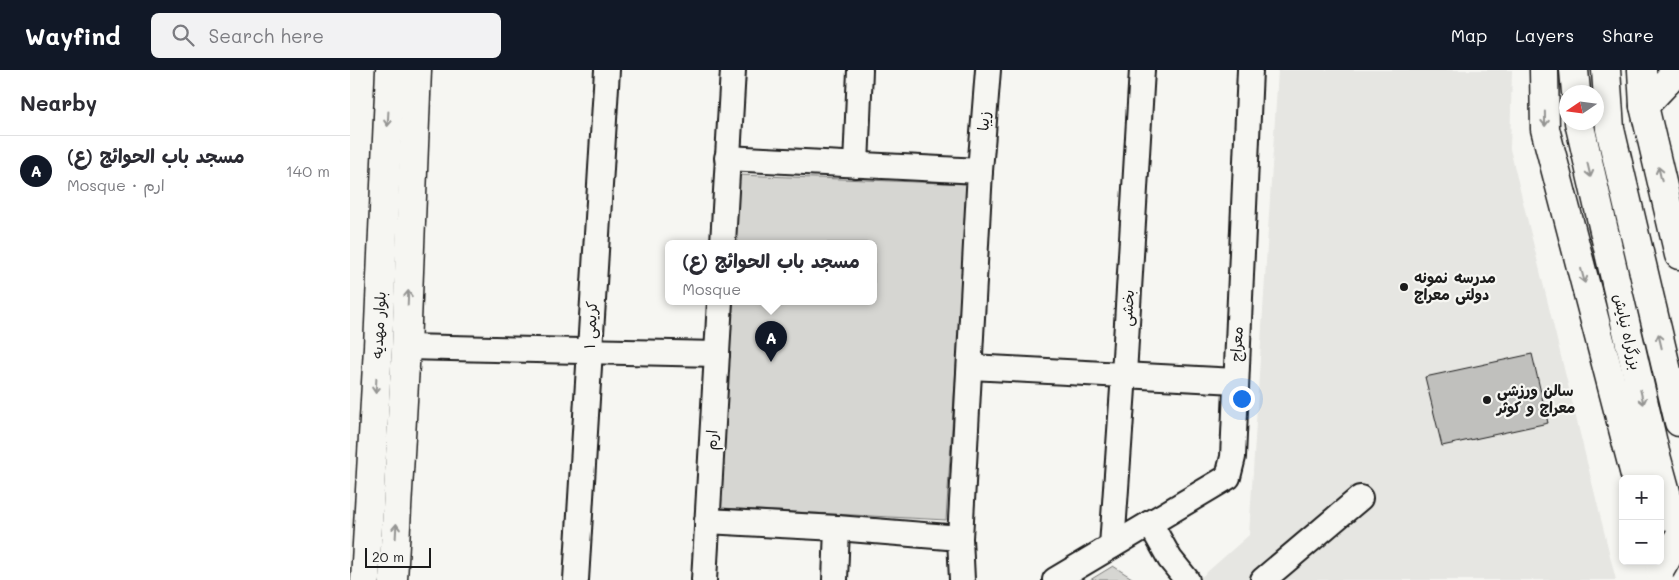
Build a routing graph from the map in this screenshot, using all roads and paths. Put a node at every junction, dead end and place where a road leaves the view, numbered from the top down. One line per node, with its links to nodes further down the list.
1 (390, 70): 23 (main road, بلوار مهدیه, one-way to 23)
2 (418, 70): 24 (main road, بلوار مهدیه, one-way to 2)
3 (607, 70): 25 (street, کریمی ۱)
4 (733, 70): 17 (street)
5 (860, 70): 18 (street)
6 (988, 70): 19 (street, زیبا)
7 (1142, 70): 28 (street, بخشی)
8 (1250, 70): 29 (street, معراج)
9 (1544, 70): 31 (main road, بزرگراه نیایش, one-way to 31)
10 (1574, 70): 14 (main road)
11 (1606, 70): 30 (main road, بزرگراه نیایش, one-way to 11)
12 (1642, 70): 15 (main road)
13 (1678, 70): 15 (main road)
14 (1575, 85)
15 (1644, 106): 21 (main road, one-way to 15)
16 (1580, 130): 37 (main road, بزرگراه نیایش, one-way to 37)
17 (727, 158): 18 (street); 20 (street)
18 (856, 165): 19 (street)
19 (980, 171): 27 (street, زیبا)
20 (722, 240)
21 (1679, 256)
22 (720, 305): 26 (street, ارم)
23 (378, 347): 24 (main road); 40 (main road, بلوار مهدیه, one-way to 40)
24 (406, 347): 25 (street); 41 (main road, بلوار مهدیه, one-way to 24)
25 (590, 352): 26 (street); 42 (street, کریمی ۱)
26 (717, 354): 33 (street, ارم)
27 (970, 367): 28 (street); 36 (street, زیبا)
28 (1124, 374): 29 (street); 38 (street, بخشی)
29 (1236, 381): 34 (street, معراج)
30 (1679, 422)
31 (1635, 475)
32 (1360, 498): 48 (street)
33 (707, 521): 35 (street); 43 (street, ارم)
34 (1150, 523): 38 (street, معراج); 47 (street)
35 (837, 528): 36 (street); 44 (street)
36 (960, 538): 45 (street, زیبا)
37 (1679, 539): 39 (main road, bridge)
38 (1112, 546): 46 (street, معراج)
39 (1660, 571)
40 (360, 575)
41 (394, 580)
42 (576, 580)
43 (704, 580)
44 (835, 580)
45 (962, 580)
46 (1055, 580)
47 (1187, 580)
48 (1263, 580)

